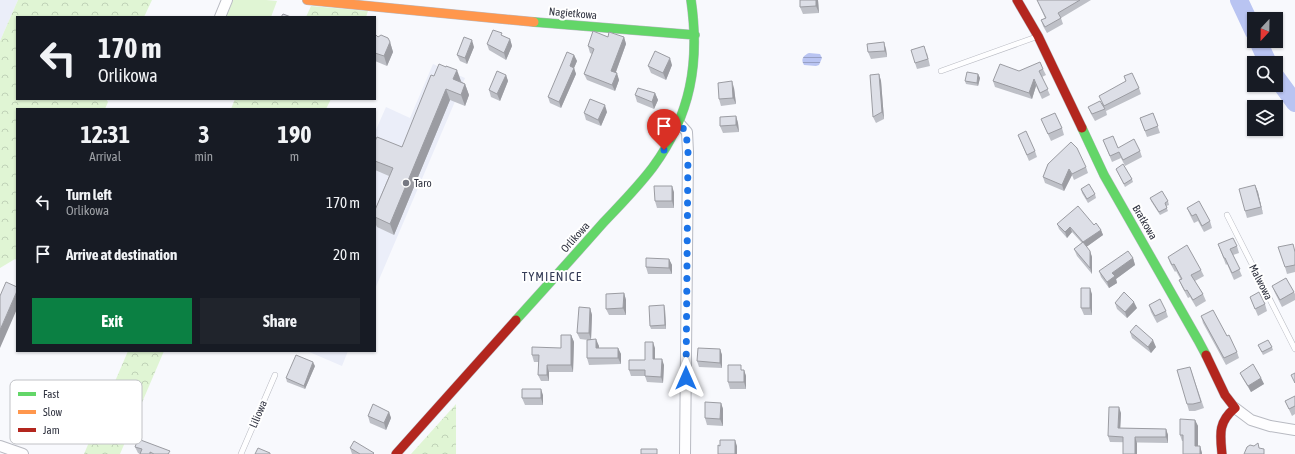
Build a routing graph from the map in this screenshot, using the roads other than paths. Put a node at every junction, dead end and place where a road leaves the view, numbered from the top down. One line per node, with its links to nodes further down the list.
1 (227, 0): 5 (street)
2 (307, 0): 6 (street, Nagietkowa)
3 (690, 0): 6 (street, Orlikowa)
4 (1016, 0): 7 (street, Bratkowa)
5 (220, 16)
6 (695, 35): 9 (street, Orlikowa)
7 (1038, 36): 8 (lane); 13 (street, Bratkowa)
8 (941, 71)
9 (679, 123): 18 (street, Orlikowa); 19 (street)
10 (1227, 215): 11 (lane, Malwowa)
11 (1295, 349)
12 (275, 375): 17 (lane, Liliowa)
13 (1235, 408): 14 (street); 20 (street)
14 (1295, 430)
15 (0, 446): 16 (street)
16 (23, 454)
17 (241, 454)
18 (396, 454)
19 (685, 454)
20 (1222, 454)

